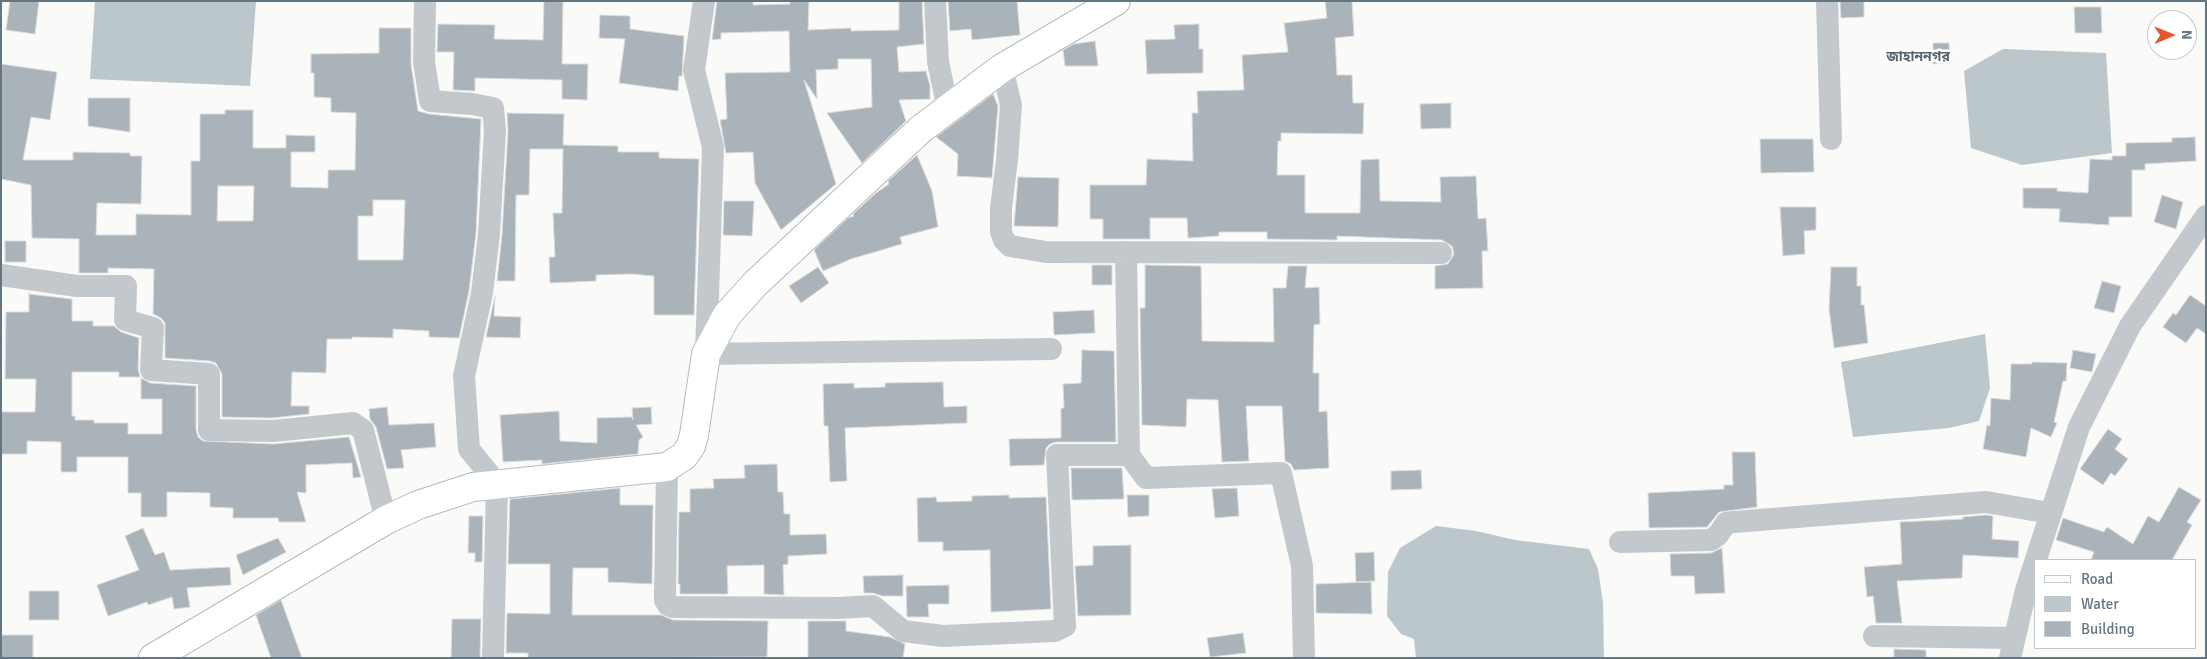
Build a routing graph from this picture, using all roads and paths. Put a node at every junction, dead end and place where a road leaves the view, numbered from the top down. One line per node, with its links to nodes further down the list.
1 (425, 1): 17 (street)
2 (704, 1): 14 (street)
3 (935, 1): 7 (street)
4 (1116, 1): 6 (street)
5 (1827, 1): 8 (street)
6 (1002, 68): 7 (street); 10 (street)
7 (948, 109): 14 (street)
8 (1831, 139)
9 (2206, 216): 18 (street)
10 (1126, 252): 11 (street); 15 (street)
11 (1441, 253)
12 (1, 275): 19 (street)
13 (1052, 350): 14 (street)
14 (706, 354): 16 (street)
15 (1129, 455): 16 (street); 27 (street)
16 (667, 467): 17 (street)
17 (497, 484): 19 (street); 26 (street)
18 (2050, 513): 20 (street); 21 (street)
19 (386, 520): 25 (street)
20 (1620, 542)
21 (2036, 559)
22 (2034, 564): 24 (street)
23 (1874, 636): 24 (street)
24 (2012, 648)
25 (171, 653)
26 (492, 658)
27 (1304, 658)

